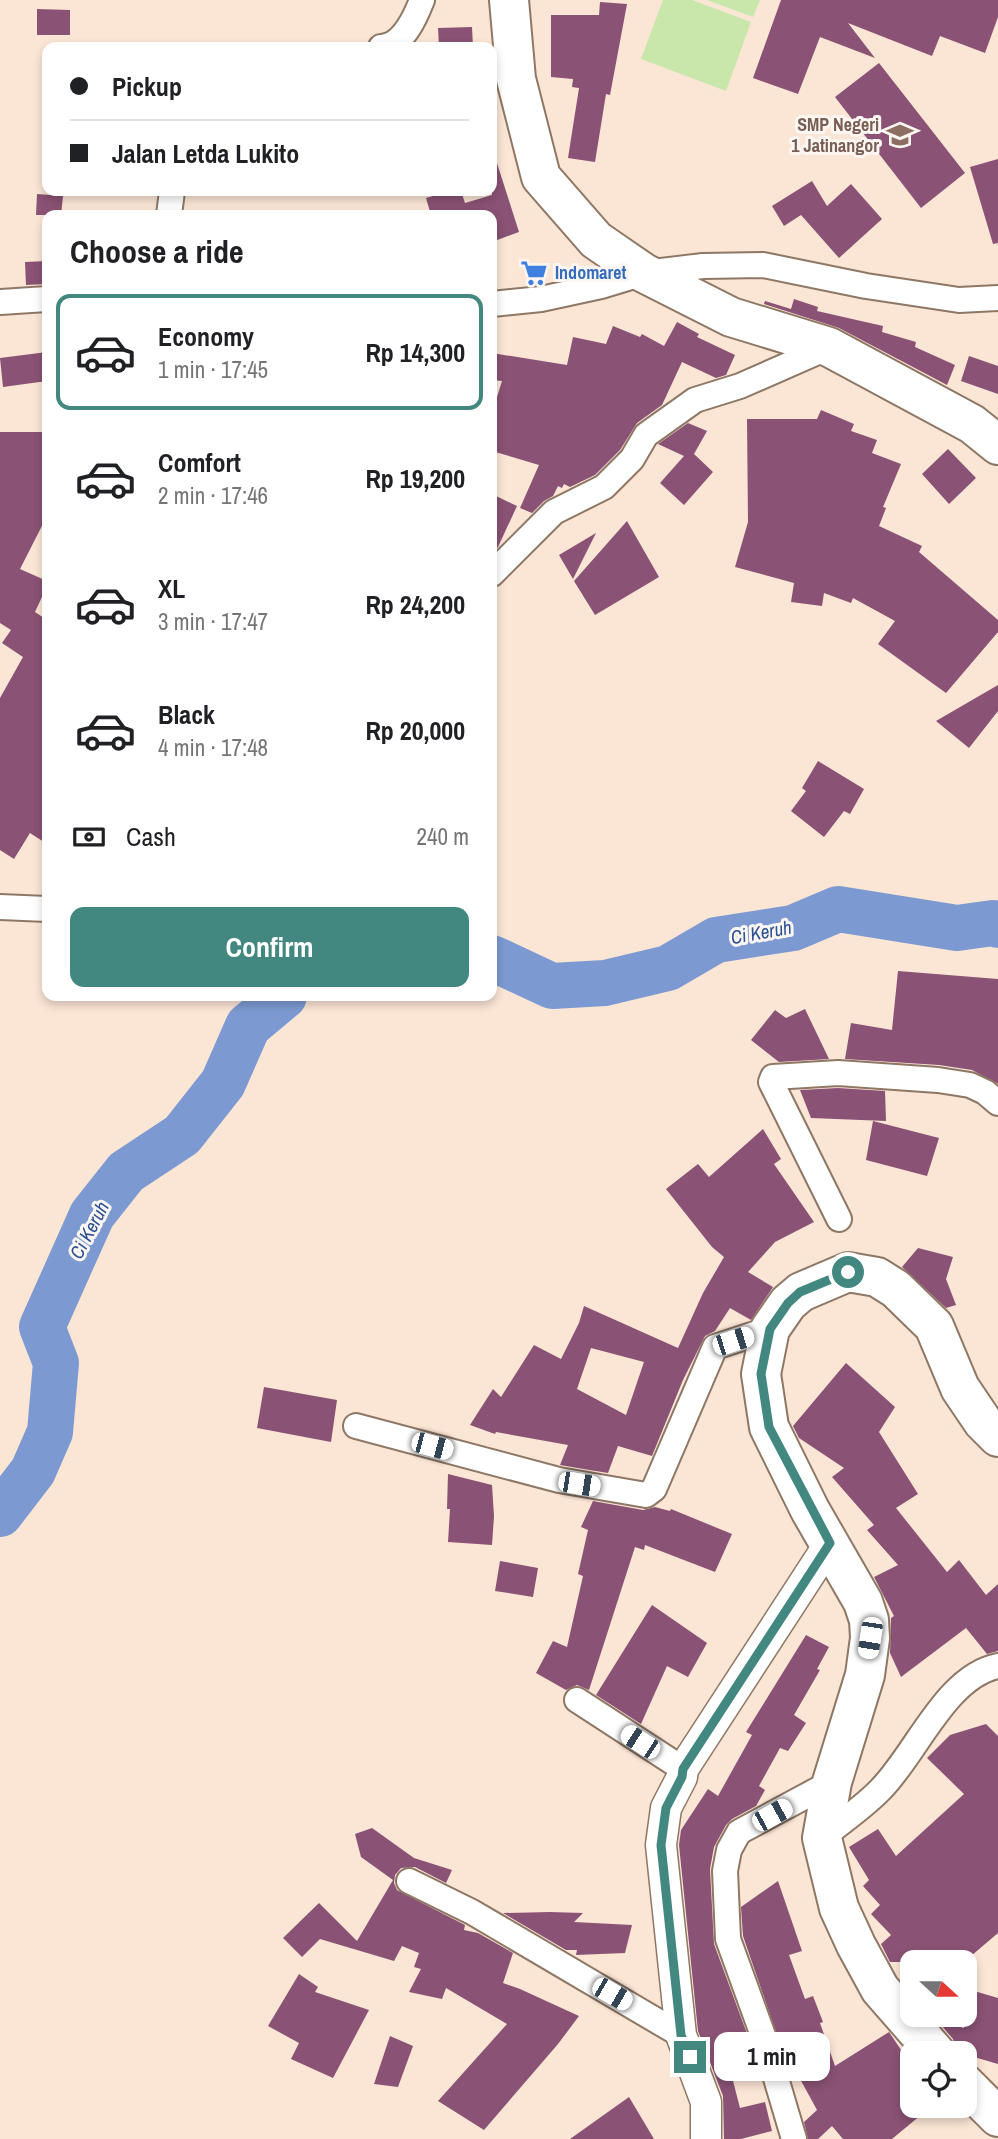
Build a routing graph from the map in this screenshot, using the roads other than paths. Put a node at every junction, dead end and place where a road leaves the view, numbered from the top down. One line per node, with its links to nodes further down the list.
1 (422, 0): 3 (street)
2 (509, 0): 4 (highway)
3 (396, 42)
4 (644, 273): 5 (street); 8 (street); 9 (highway)
5 (998, 298)
6 (42, 299): 7 (street)
7 (0, 302)
8 (497, 303)
9 (829, 347): 10 (highway); 11 (street)
10 (998, 445)
11 (497, 569)
12 (0, 907): 13 (street)
13 (42, 909)
14 (998, 1103): 15 (street)
15 (839, 1219)
16 (770, 1329): 17 (street); 18 (highway); 19 (highway)
17 (356, 1426)
18 (998, 1437)
19 (830, 1543): 22 (street); 23 (highway)
20 (998, 1666): 24 (street)
21 (577, 1700): 22 (street)
22 (683, 1769): 26 (street)
23 (832, 1782): 24 (highway); 31 (street)
24 (822, 1838): 27 (highway)
25 (409, 1881): 26 (street)
26 (681, 2035): 30 (street)
27 (926, 2041)
28 (977, 2096): 29 (highway)
29 (998, 2117)
30 (706, 2139)
31 (794, 2139)

